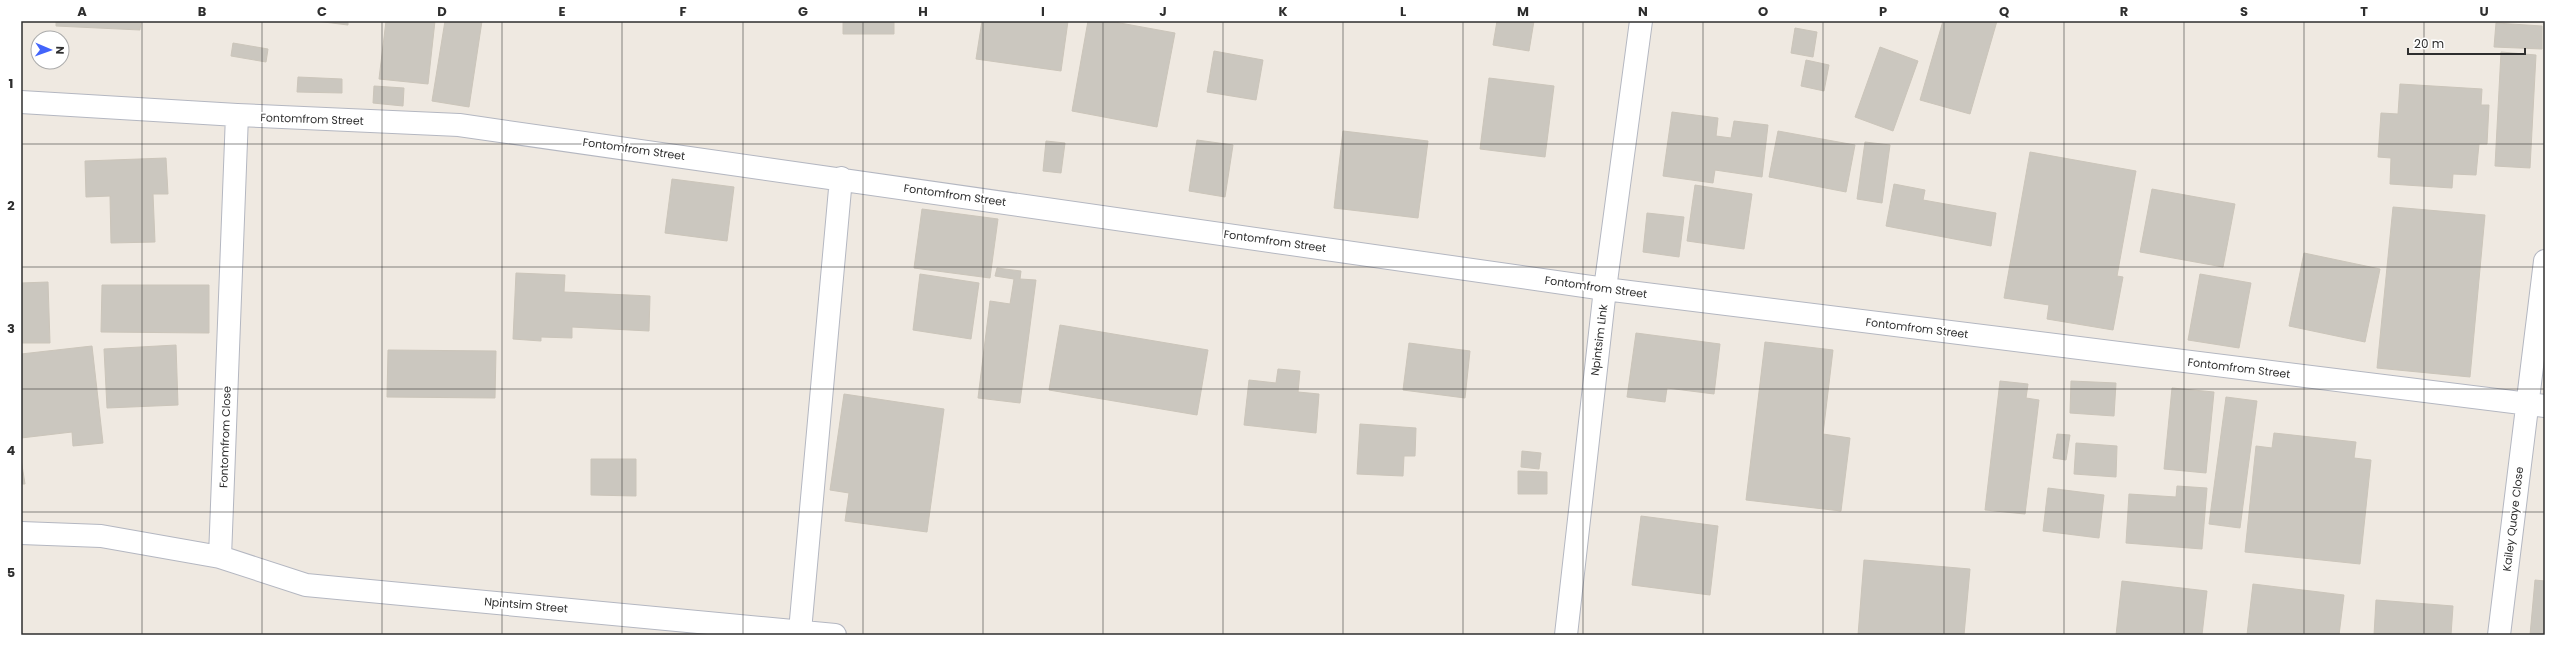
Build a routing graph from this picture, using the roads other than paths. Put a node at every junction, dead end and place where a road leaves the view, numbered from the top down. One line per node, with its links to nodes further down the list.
1 (1641, 21): 6 (street, Npintsim Link)
2 (21, 102): 3 (street, Fontomfrom Street)
3 (236, 116): 4 (street, Fontomfrom Street); 9 (street, Fontomfrom Close)
4 (841, 178): 6 (street, Fontomfrom Street); 10 (street)
5 (2545, 261): 7 (street, Kailey Quaye Close)
6 (1605, 289): 7 (street, Fontomfrom Street); 12 (street, Npintsim Link)
7 (2536, 404): 13 (street, Kailey Quaye Close)
8 (21, 533): 9 (street)
9 (220, 557): 10 (street, Npintsim Street)
10 (800, 631): 11 (street, Npintsim Street)
11 (835, 635)
12 (1566, 635)
13 (2499, 635)

